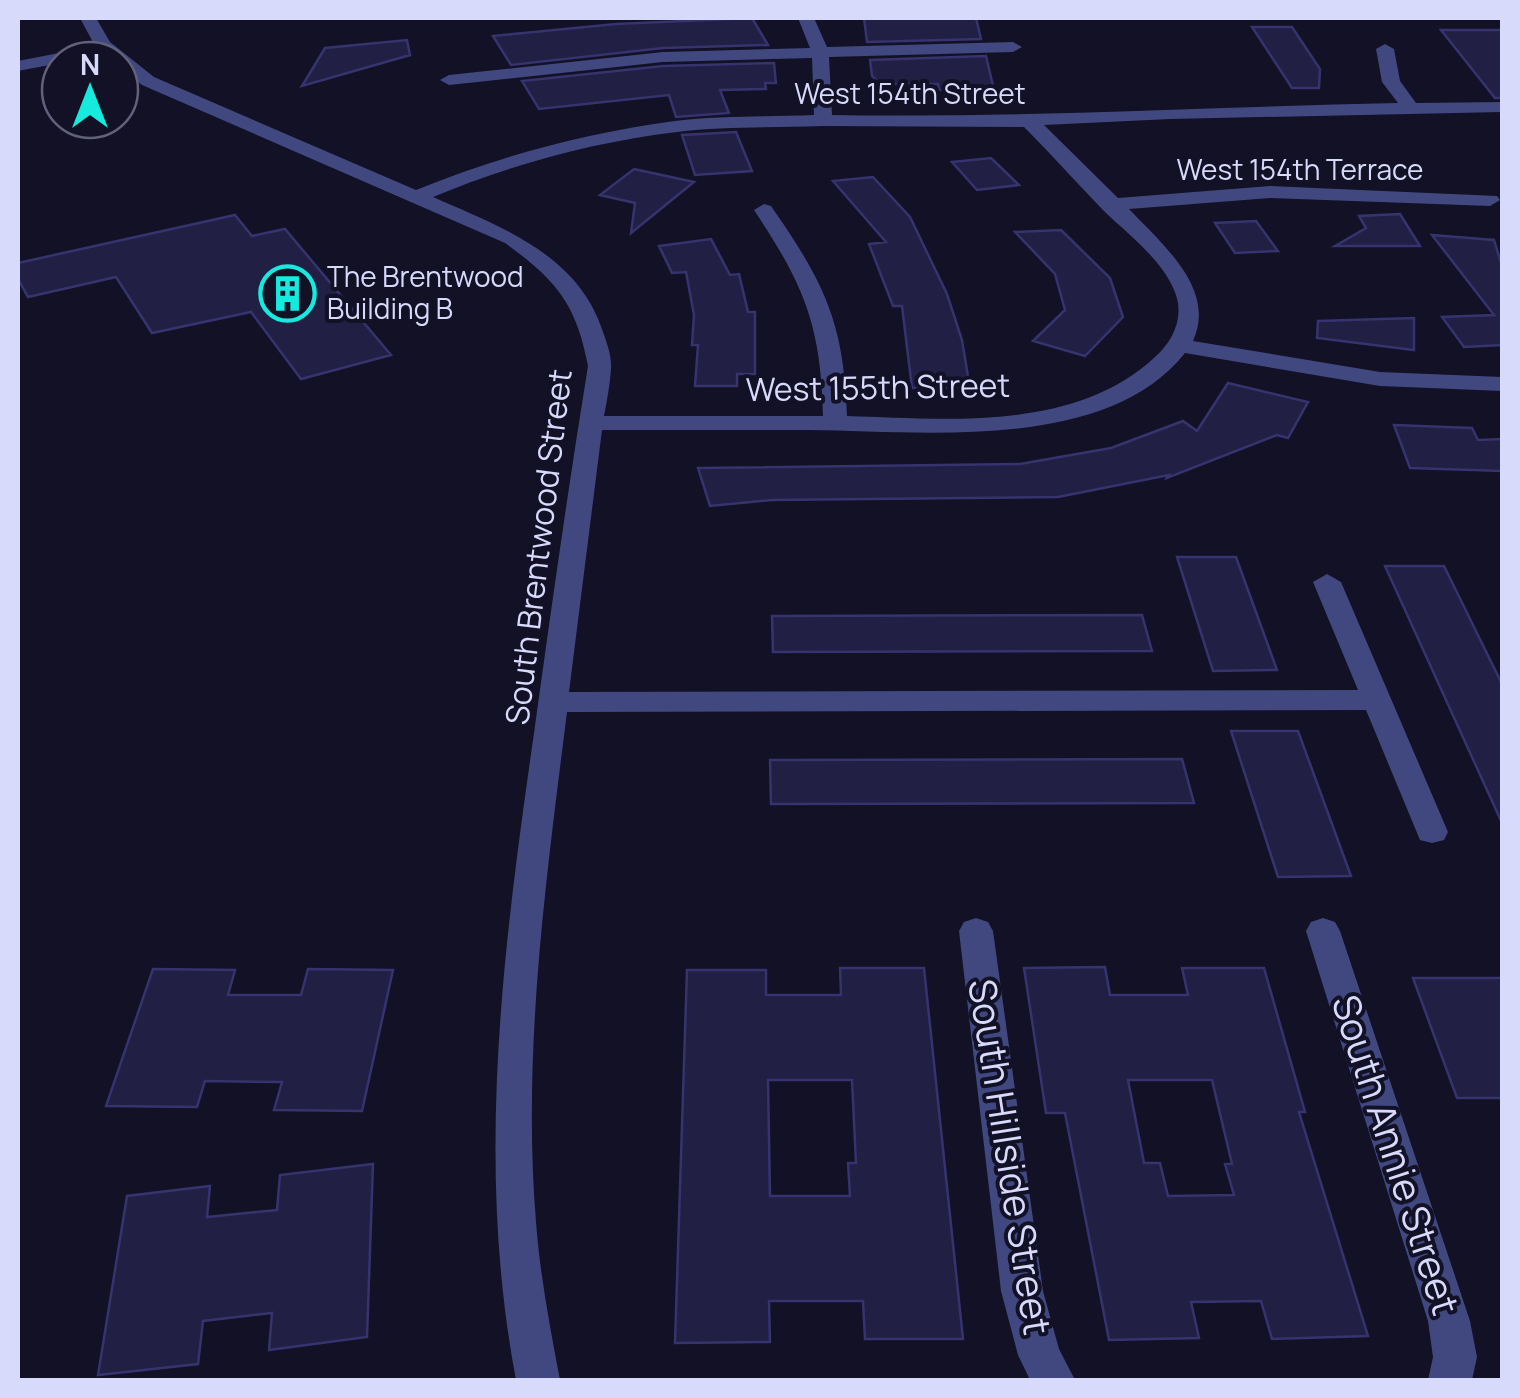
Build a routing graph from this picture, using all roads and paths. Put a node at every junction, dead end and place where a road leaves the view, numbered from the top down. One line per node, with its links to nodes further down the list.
1 (88, 18): 3 (street, South Brentwood Street)
2 (806, 18): 6 (street)
3 (101, 40)
4 (1013, 48): 6 (street)
5 (1385, 49): 10 (street)
6 (820, 50): 8 (street); 11 (street)
7 (140, 75): 13 (street, South Brentwood Street)
8 (449, 80)
9 (1502, 107): 10 (street, West 154th Street)
10 (1413, 111): 12 (street, West 154th Street)
11 (823, 120): 12 (street, West 154th Street); 13 (street, West 154th Street)
12 (1030, 122): 15 (street)
13 (416, 197): 20 (street, South Brentwood Street)
14 (1490, 200): 15 (street, West 154th Terrace)
15 (1110, 205): 17 (street)
16 (764, 210): 19 (street)
17 (1180, 346): 18 (street); 19 (street, West 155th Street)
18 (1502, 384)
19 (835, 422): 20 (street, West 155th Street)
20 (591, 423): 23 (street, South Brentwood Street)
21 (1327, 582): 22 (street)
22 (1377, 700): 23 (street); 24 (street)
23 (554, 702): 27 (street, South Brentwood Street)
24 (1432, 832)
25 (976, 931): 28 (street, South Hillside Street)
26 (1323, 931): 29 (street, South Annie Street)
27 (538, 1380)
28 (1053, 1380)
29 (1450, 1380)

